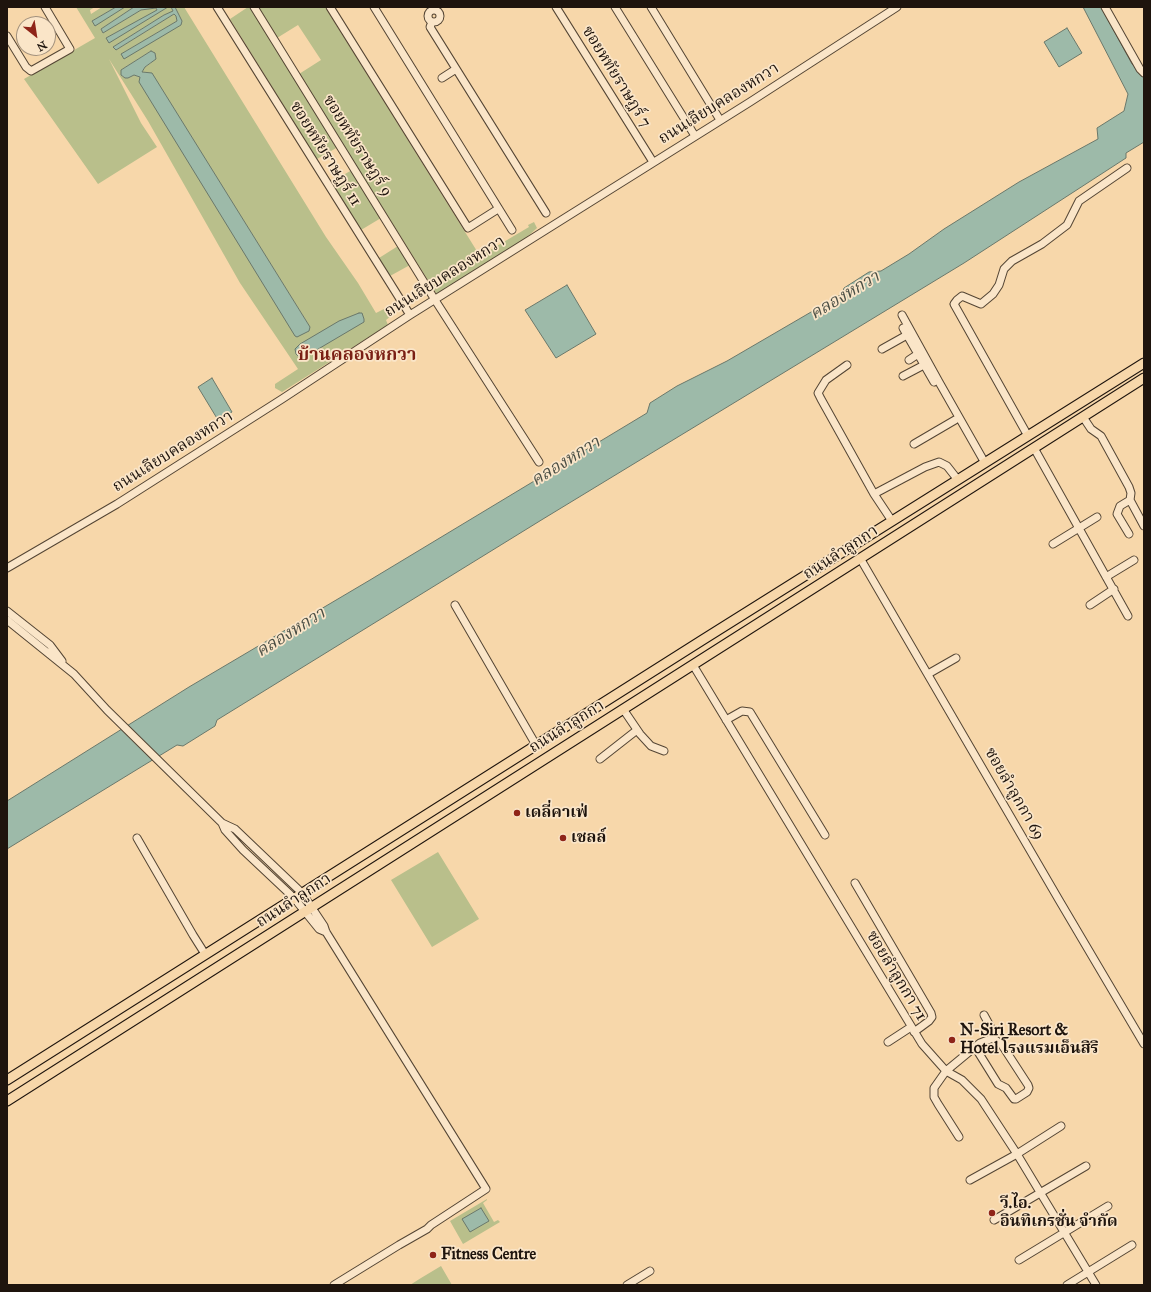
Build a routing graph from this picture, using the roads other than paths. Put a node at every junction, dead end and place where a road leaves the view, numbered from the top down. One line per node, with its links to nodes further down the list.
1 (44, 7): 12 (street)
2 (217, 7): 24 (street, ซอยหทัยราษฎร์ 11)
3 (254, 7): 23 (street, ซอยหทัยราษฎร์ 9)
4 (374, 7): 20 (street)
5 (556, 7): 18 (street, ซอยหทัยราษฎร์ 7)
6 (615, 7): 17 (street)
7 (651, 7): 16 (street)
8 (898, 7): 16 (street, ถนนเลียบคลองหกวา)
9 (1105, 7): 14 (street)
10 (332, 8): 20 (street)
11 (433, 9): 13 (street)
12 (7, 36)
13 (456, 69): 15 (street); 21 (street)
14 (1144, 73)
15 (442, 78)
16 (720, 120): 17 (street, ถนนเลียบคลองหกวา)
17 (695, 136): 18 (street, ถนนเลียบคลองหกวา)
18 (653, 162): 23 (street, ถนนเลียบคลองหกวา)
19 (1127, 168): 38 (street)
20 (498, 209): 22 (street)
21 (546, 213)
22 (512, 230)
23 (435, 300): 24 (street, ถนนเลียบคลองหกวา); 41 (street, ซอยหทัยราษฎร์ 9)
24 (410, 315): 56 (street, ถนนเลียบคลองหกวา)
25 (902, 315): 42 (street)
26 (903, 328): 27 (street)
27 (908, 335): 28 (street); 29 (street)
28 (882, 349)
29 (918, 354): 30 (street); 33 (street)
30 (909, 360)
31 (1144, 363): 38 (main road, ถนนลำลูกกา)
32 (847, 365): 44 (street)
33 (924, 365): 34 (street); 37 (street)
34 (903, 376)
35 (1144, 378): 36 (main road, ถนนลำลูกกา)
36 (1083, 417): 40 (main road, ถนนลำลูกกา); 45 (street)
37 (955, 420): 39 (street); 42 (street)
38 (1028, 436): 42 (main road, ถนนลำลูกกา)
39 (914, 444)
40 (1034, 448): 47 (main road, ถนนลำลูกกา); 51 (street)
41 (539, 462)
42 (983, 464): 43 (main road, ถนนลำลูกกา)
43 (958, 480): 44 (street); 46 (main road, ถนนลำลูกกา)
44 (874, 494): 49 (street)
45 (1130, 500): 50 (street); 52 (street)
46 (922, 502): 47 (main road); 49 (main road, ถนนลำลูกกา)
47 (929, 514): 54 (main road, ถนนลำลูกกา)
48 (1097, 517): 51 (street)
49 (892, 521): 71 (main road, ถนนลำลูกกา)
50 (1144, 526)
51 (1079, 528): 53 (street); 57 (street)
52 (1129, 534)
53 (1053, 544)
54 (860, 558): 65 (main road, ถนนลำลูกกา); 67 (street, ซอยลำลูกกา 69)
55 (1134, 560): 57 (street)
56 (7, 568)
57 (1106, 577): 58 (street)
58 (1114, 589): 60 (street); 62 (street)
59 (455, 605): 71 (street)
60 (1090, 605)
61 (7, 611): 66 (street)
62 (1128, 616)
63 (7, 620): 66 (street)
64 (956, 658): 67 (street)
65 (693, 665): 68 (main road, ถนนลำลูกกา); 69 (street, ซอยลำลูกกา 71)
66 (66, 666): 74 (street)
67 (928, 674): 89 (street, ซอยลำลูกกา 69)
68 (623, 709): 70 (street); 83 (main road, ถนนลำลูกกา)
69 (726, 720): 75 (street); 86 (street, ซอยลำลูกกา 71)
70 (637, 730): 72 (street); 73 (street)
71 (536, 746): 82 (main road, ถนนลำลูกกา)
72 (664, 751)
73 (600, 759)
74 (222, 823): 77 (street); 78 (street)
75 (826, 835)
76 (137, 838): 84 (street)
77 (248, 842): 78 (street); 79 (street)
78 (242, 849): 80 (street)
79 (271, 863): 80 (street); 82 (street)
80 (265, 871): 82 (street)
81 (855, 883): 86 (street)
82 (298, 895): 83 (street); 84 (main road, ถนนลำลูกกา)
83 (308, 910): 93 (main road, ถนนลำลูกกา); 107 (street)
84 (205, 954): 92 (main road, ถนนลำลูกกา)
85 (984, 1015): 87 (street)
86 (913, 1030): 88 (street); 91 (street, ซอยลำลูกกา 71)
87 (994, 1038): 90 (street); 90 (street)
88 (888, 1042)
89 (1144, 1044)
90 (975, 1047): 91 (street)
91 (946, 1071): 95 (street); 96 (street, ซอยลำลูกกา 71)
92 (7, 1080)
93 (7, 1101)
94 (1061, 1126): 96 (street)
95 (959, 1137)
96 (1017, 1154): 98 (street); 99 (street, ซอยลำลูกกา 71)
97 (1086, 1166): 99 (street)
98 (970, 1180)
99 (1040, 1192): 101 (street); 102 (street, ซอยลำลูกกา 71)
100 (1108, 1206): 102 (street)
101 (994, 1220)
102 (1064, 1232): 104 (street); 106 (street, ซอยลำลูกกา 71)
103 (1132, 1245): 106 (street)
104 (1019, 1260)
105 (650, 1271): 108 (street)
106 (1088, 1272): 109 (street); 110 (street, ซอยลำลูกกา 71)
107 (334, 1285)
108 (627, 1285)
109 (1067, 1285)
110 (1096, 1285)

